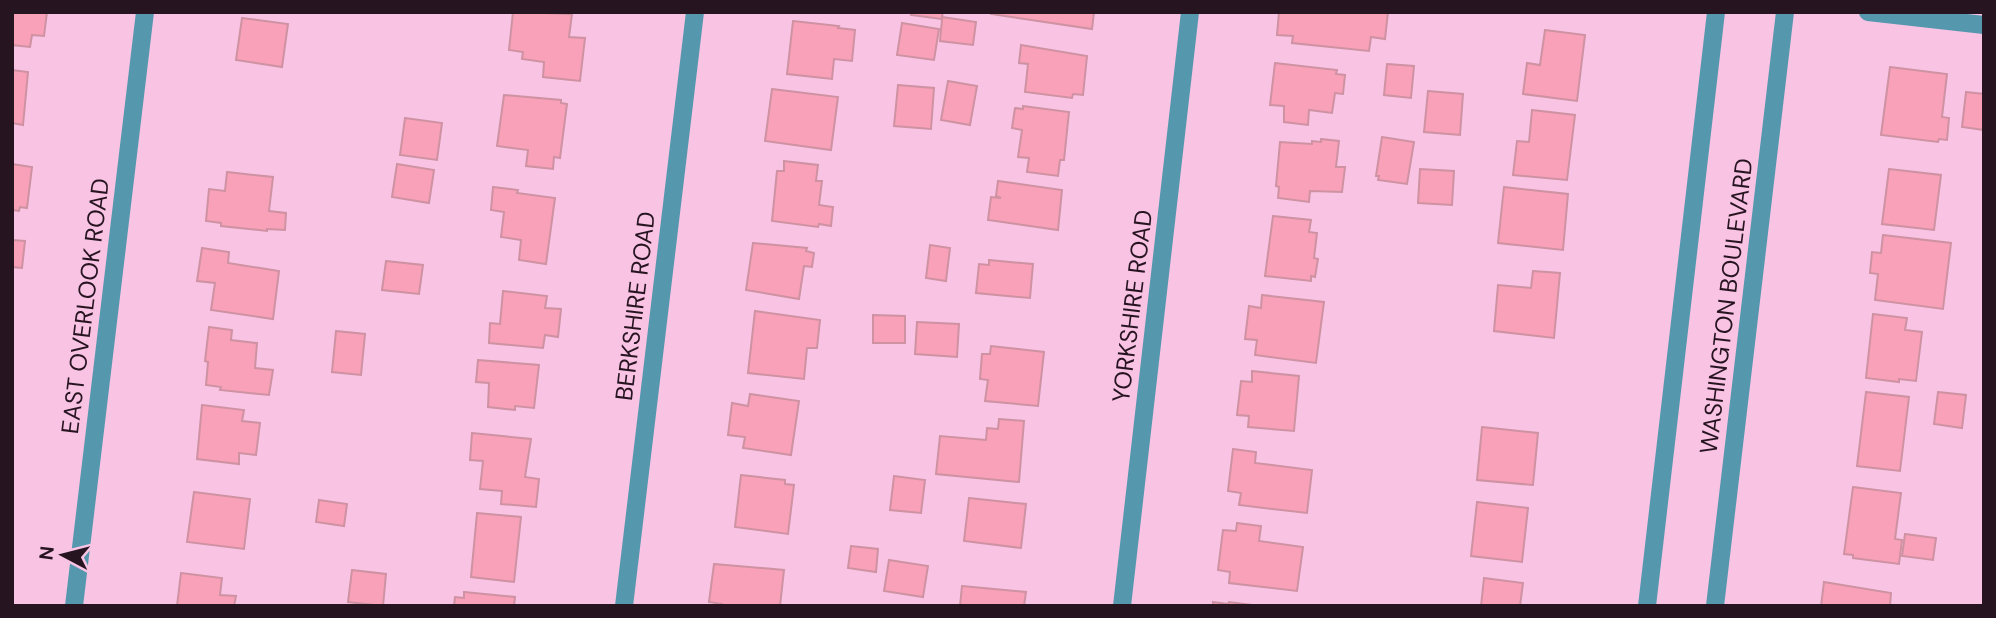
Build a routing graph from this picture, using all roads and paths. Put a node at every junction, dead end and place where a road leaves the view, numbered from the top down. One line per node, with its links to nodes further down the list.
1 (145, 12): 8 (street, EAST OVERLOOK ROAD)
2 (695, 12): 9 (street, BERKSHIRE ROAD)
3 (1190, 12): 10 (street, YORKSHIRE ROAD)
4 (1716, 12): 11 (street, WASHINGTON BOULEVARD)
5 (1785, 12): 12 (street, WASHINGTON BOULEVARD)
6 (1868, 12): 7 (street)
7 (1984, 25)
8 (74, 606)
9 (624, 606)
10 (1122, 606)
11 (1647, 606)
12 (1715, 606)

